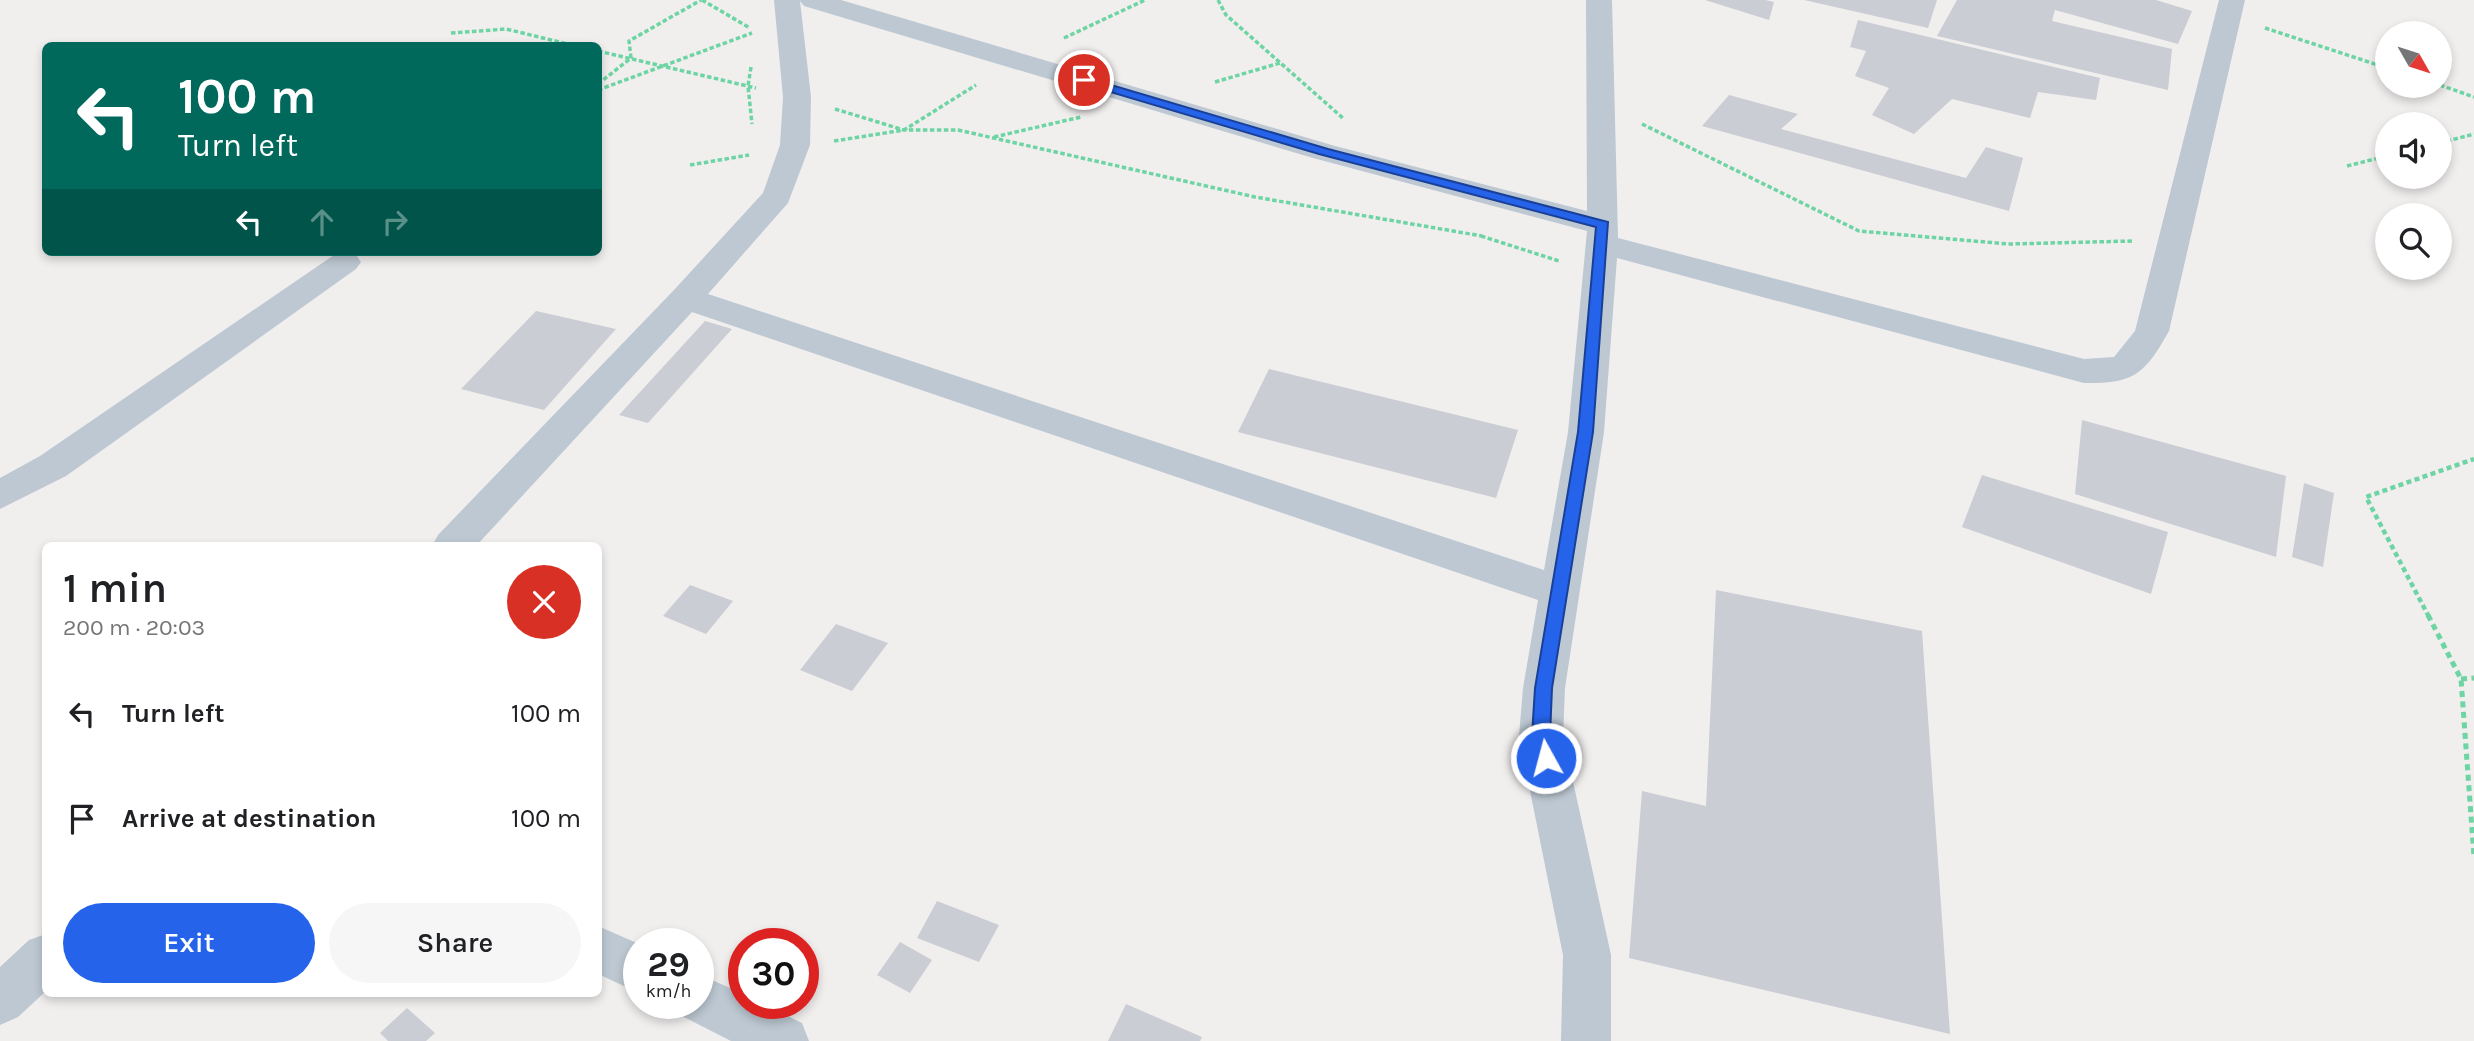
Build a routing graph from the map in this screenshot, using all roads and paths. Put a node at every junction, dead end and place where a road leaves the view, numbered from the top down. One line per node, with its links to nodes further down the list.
1 (701, 0): 7 (path); 12 (path)
2 (787, 0): 21 (street)
3 (813, 0): 14 (street)
4 (1145, 0): 14 (path)
5 (1599, 0): 23 (street)
6 (2230, 8): 15 (path); 34 (street)
7 (757, 32): 10 (path); 16 (path)
8 (450, 33): 9 (path)
9 (560, 42)
10 (755, 45)
11 (602, 52): 12 (path)
12 (631, 58): 16 (path); 17 (path)
13 (752, 59): 18 (path)
14 (1016, 60): 24 (path); 32 (street)
15 (2375, 63)
16 (659, 65): 18 (path); 19 (path)
17 (602, 81)
18 (748, 86): 21 (path); 26 (path)
19 (602, 88)
20 (2452, 89): 22 (path)
21 (797, 97): 24 (path); 31 (street)
22 (2474, 97)
23 (1600, 104): 32 (street); 34 (path)
24 (904, 130): 33 (path)
25 (2474, 134): 27 (path)
26 (753, 136)
27 (2452, 140)
28 (755, 149): 31 (path)
29 (2375, 159): 30 (path)
30 (2347, 166)
31 (761, 212): 36 (street)
32 (1603, 234): 34 (street); 40 (street)
33 (1482, 236)
34 (2174, 240)
35 (345, 262): 38 (street)
36 (686, 298): 39 (street); 40 (street)
37 (2474, 459): 42 (path)
38 (0, 495)
39 (456, 542)
40 (1560, 591): 50 (street)
41 (2474, 678): 42 (path)
42 (2461, 679): 43 (path)
43 (2474, 857)
44 (602, 950): 46 (street)
45 (42, 961): 47 (street)
46 (623, 961)
47 (0, 1000)
48 (714, 1006): 49 (street)
49 (784, 1041)
50 (1586, 1041)

